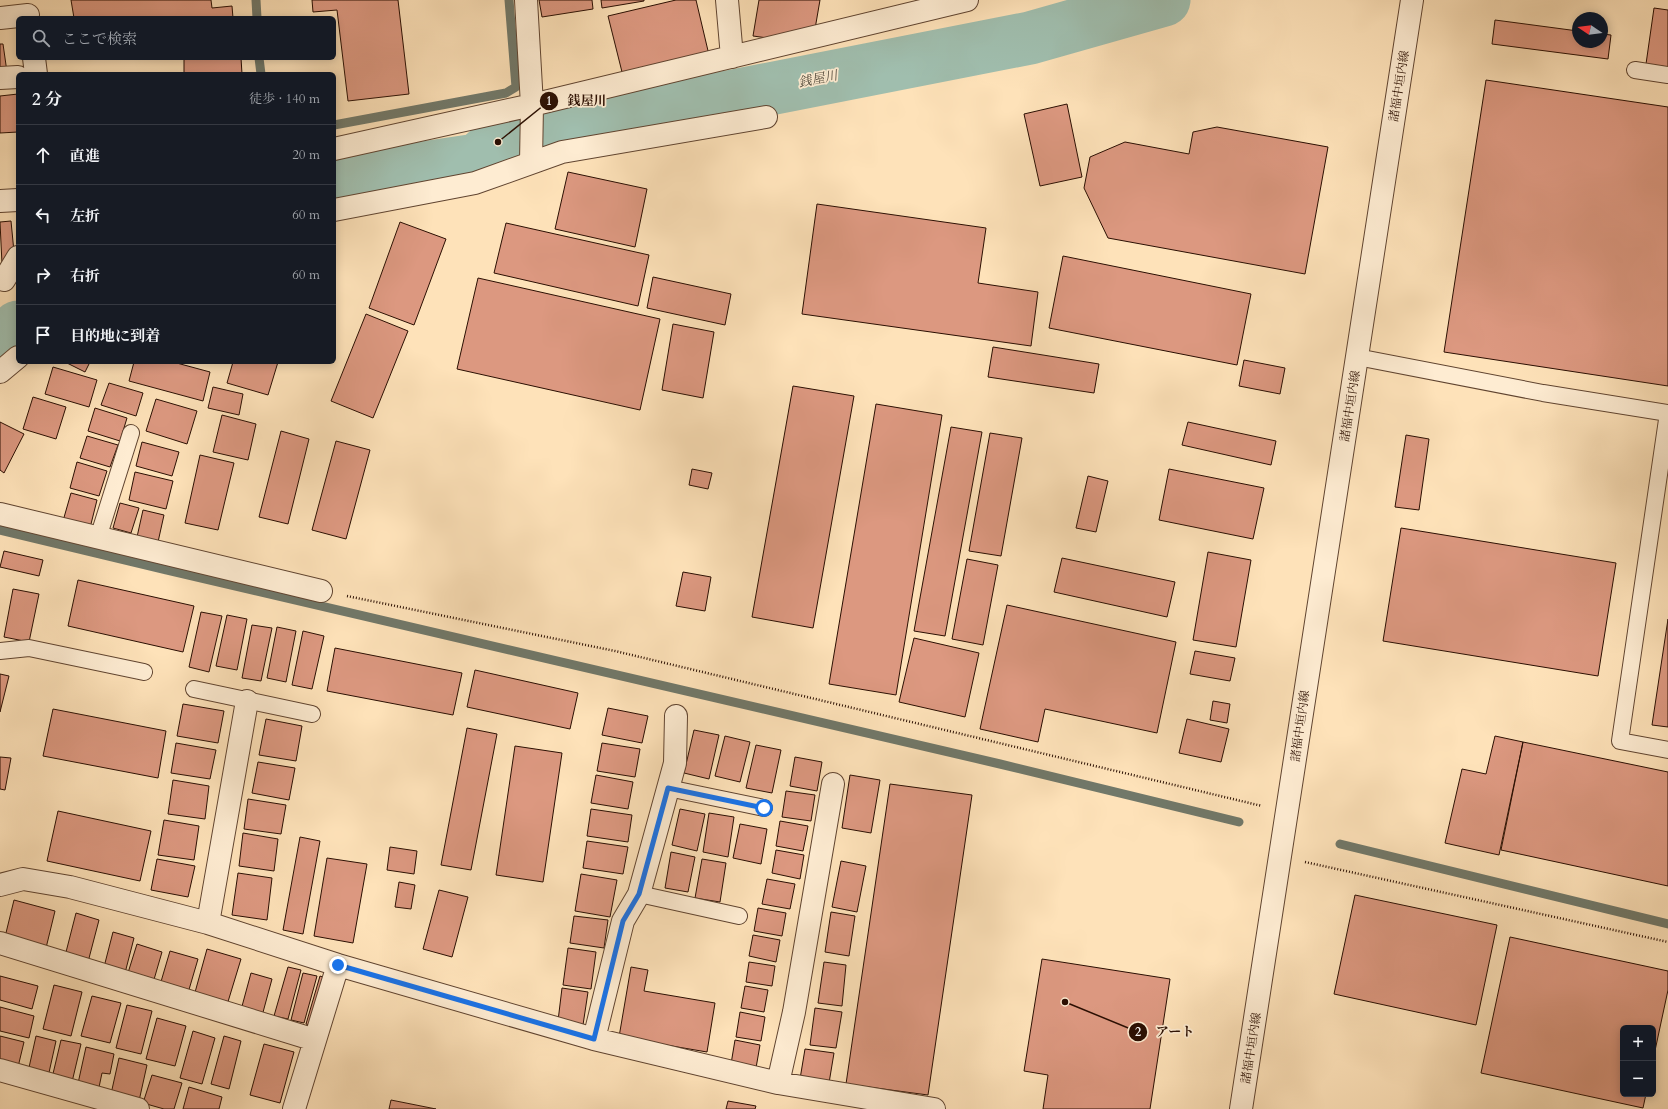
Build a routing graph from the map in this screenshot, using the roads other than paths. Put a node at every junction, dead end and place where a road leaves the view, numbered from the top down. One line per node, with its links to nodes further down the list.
1 (526, 0): 14 (street)
2 (727, 0): 7 (street)
3 (967, 0): 7 (street)
4 (1412, 0): 23 (street, 諸福中垣内線)
5 (28, 11): 6 (street)
6 (0, 18)
7 (732, 57): 14 (street)
8 (34, 60): 10 (street)
9 (1635, 70): 11 (lane)
10 (36, 72)
11 (1668, 75)
12 (16, 76): 13 (street)
13 (0, 78)
14 (532, 105): 16 (street); 17 (street)
15 (766, 116): 17 (street)
16 (336, 149)
17 (530, 162): 20 (street)
18 (16, 200): 19 (street)
19 (0, 201)
20 (336, 210)
21 (16, 261): 22 (street)
22 (4, 280)
23 (1357, 357): 26 (lane); 54 (street, 諸福中垣内線)
24 (16, 358): 25 (street)
25 (0, 372)
26 (1668, 413): 37 (lane)
27 (131, 433): 29 (lane)
28 (0, 514): 29 (street)
29 (98, 538): 30 (street)
30 (321, 591)
31 (0, 651): 32 (lane)
32 (144, 672)
33 (194, 689): 34 (lane)
34 (247, 701): 35 (lane); 44 (street)
35 (312, 714)
36 (676, 716): 39 (street)
37 (1668, 750)
38 (833, 784): 50 (street)
39 (668, 788): 40 (lane); 42 (street)
40 (764, 808)
41 (0, 885): 44 (street)
42 (639, 894): 43 (lane); 47 (street)
43 (739, 916)
44 (208, 923): 46 (street)
45 (0, 943): 48 (street)
46 (338, 965): 47 (street); 48 (street)
47 (594, 1039): 50 (street)
48 (315, 1040): 52 (street)
49 (0, 1070): 51 (street)
50 (778, 1083): 53 (street)
51 (138, 1109)
52 (294, 1109)
53 (934, 1109)
54 (1241, 1109)

